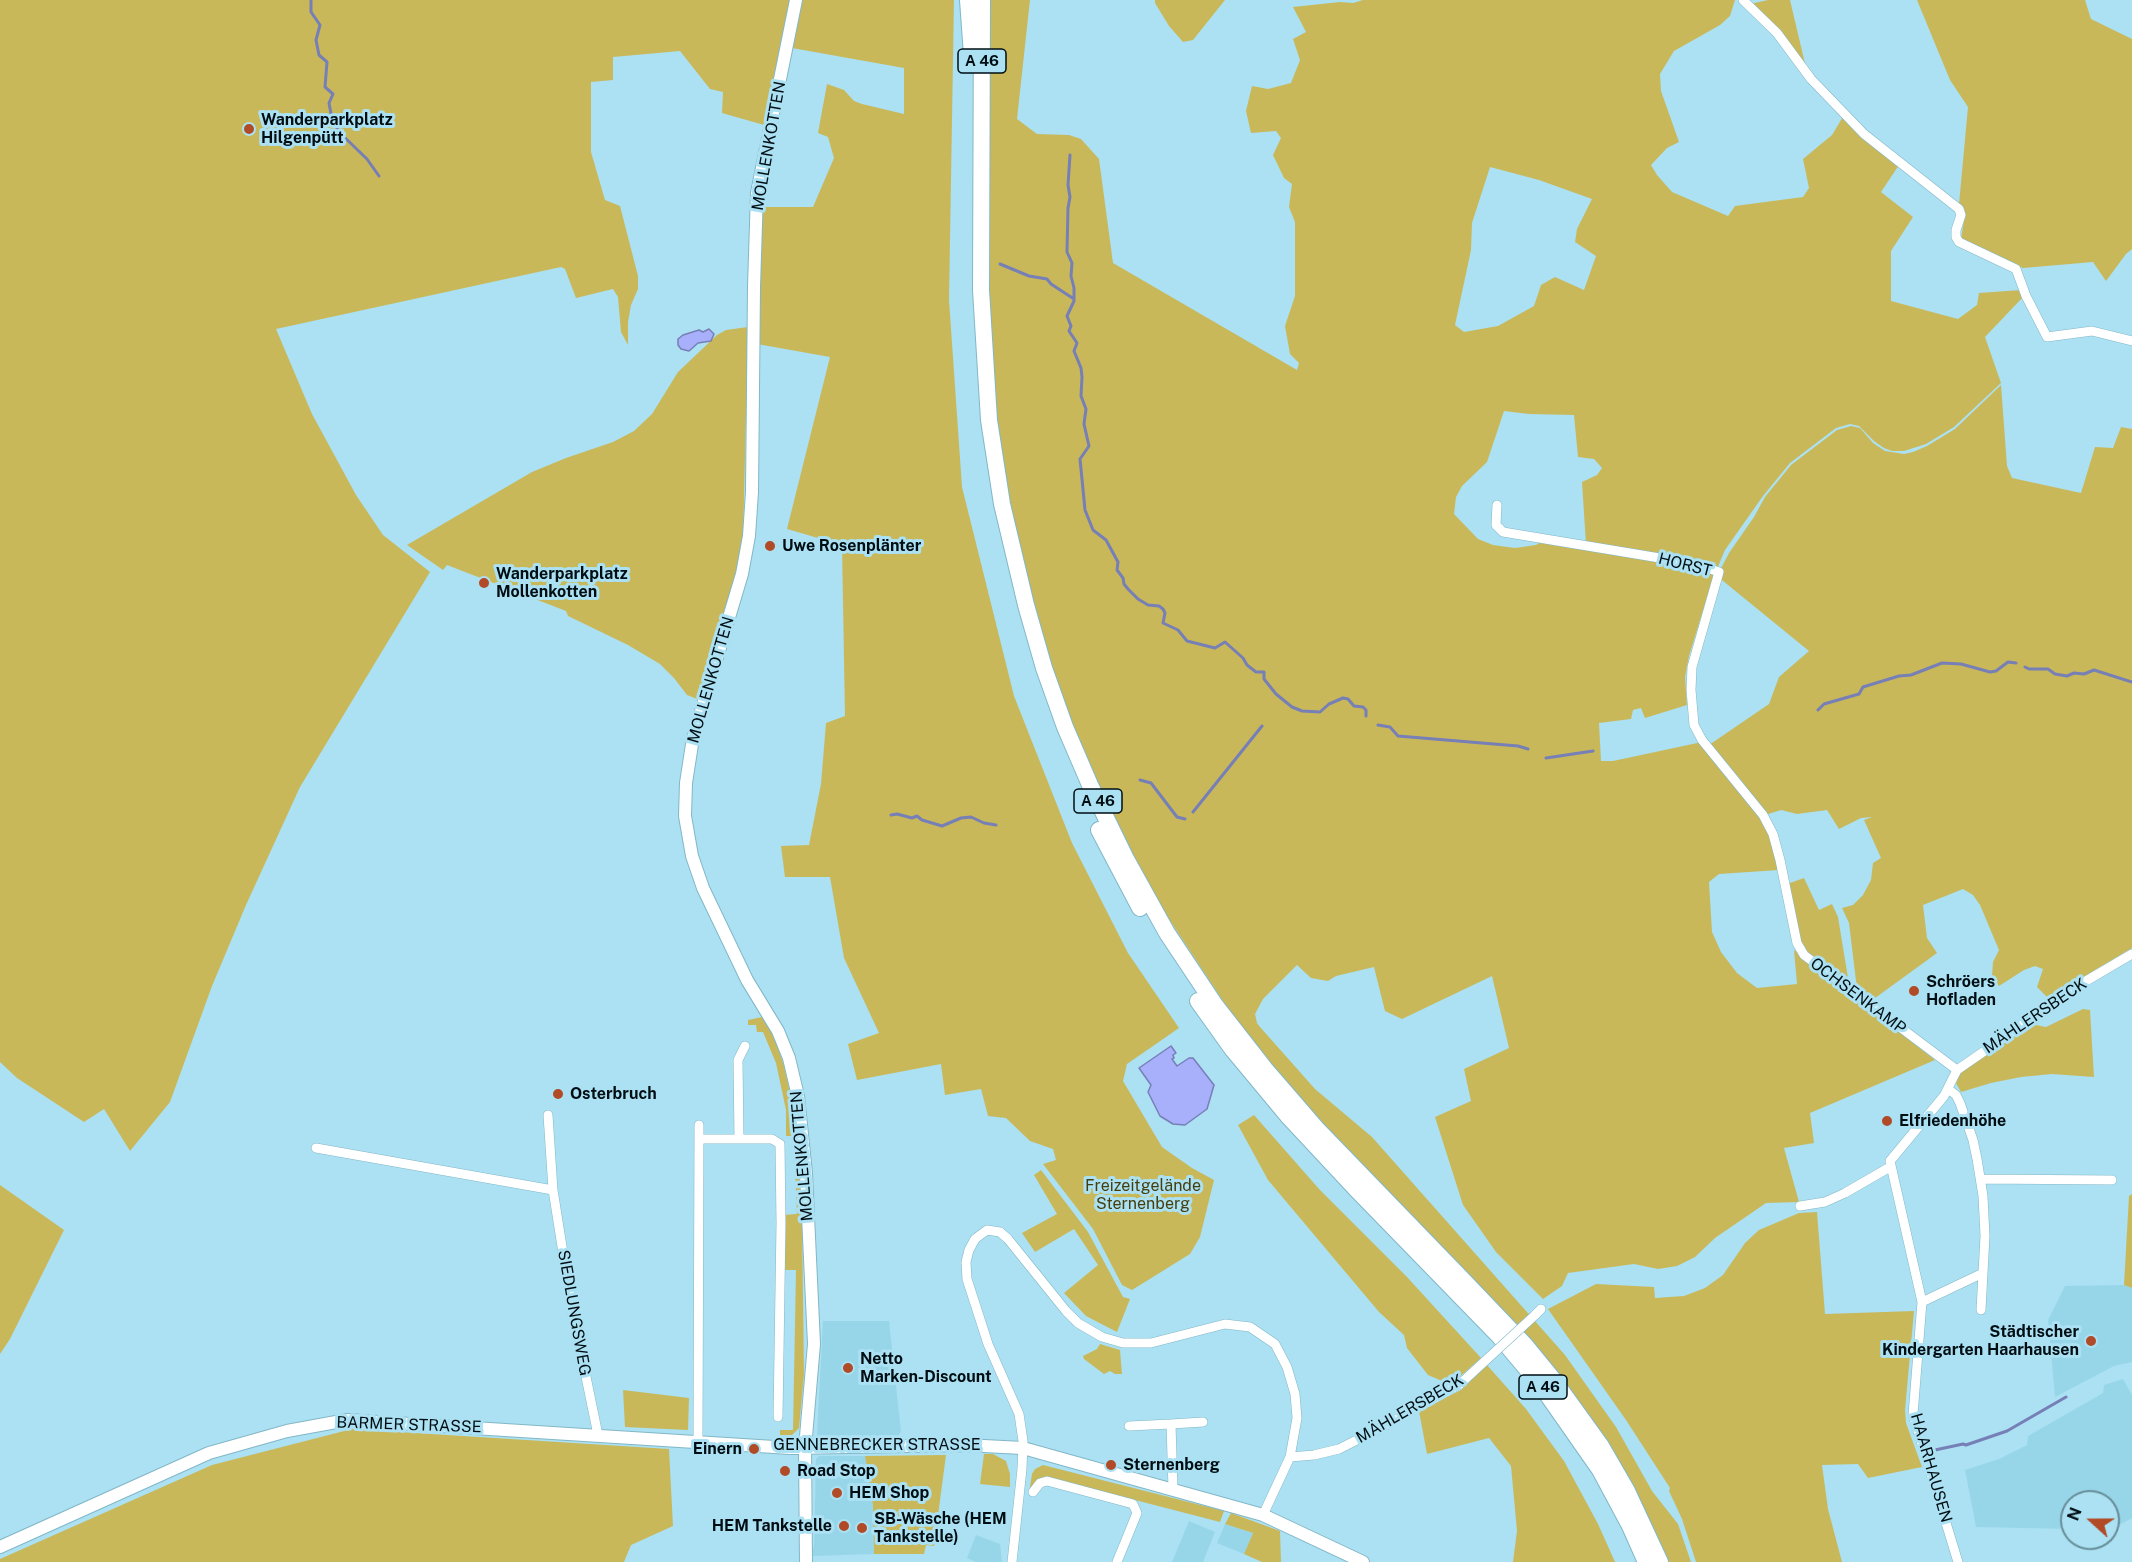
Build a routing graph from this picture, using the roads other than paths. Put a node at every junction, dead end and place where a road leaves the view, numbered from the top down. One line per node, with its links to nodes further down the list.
1 (796, 0): 32 (main road, MOLLENKOTTEN)
2 (968, 0): 43 (highway, A 46)
3 (982, 0): 44 (highway, A 46)
4 (1743, 0): 5 (street)
5 (2132, 341)
6 (1497, 505): 7 (street, HORST)
7 (1730, 774): 10 (street, OCHSENKAMP)
8 (2132, 954): 10 (street, MÄHLERSBECK)
9 (745, 1046): 15 (street)
10 (1957, 1070): 11 (street)
11 (1948, 1089): 17 (street); 18 (street)
12 (548, 1114): 20 (street, SIEDLUNGSWEG)
13 (699, 1125): 14 (street)
14 (700, 1139): 15 (street, GENNEBRECKER STRASSE); 31 (street)
15 (739, 1139): 26 (street, GENNEBRECKER STRASSE)
16 (316, 1148): 20 (street)
17 (1890, 1167): 21 (street); 23 (street, HAARHAUSEN)
18 (1981, 1179): 19 (street); 22 (street)
19 (2112, 1180)
20 (553, 1190): 30 (street, SIEDLUNGSWEG)
21 (1800, 1206)
22 (1983, 1273): 23 (street); 24 (street)
23 (1923, 1302): 45 (street, HAARHAUSEN)
24 (1981, 1310)
25 (1538, 1312): 34 (street, MÄHLERSBECK, bridge)
26 (778, 1417)
27 (1203, 1422): 28 (street)
28 (1171, 1424): 29 (street); 35 (street)
29 (1129, 1426)
30 (598, 1435): 31 (main road, BARMER STRASSE); 38 (main road, BARMER STRASSE)
31 (698, 1440): 32 (main road, GENNEBRECKER STRASSE)
32 (805, 1448): 33 (main road, GENNEBRECKER STRASSE); 39 (main road)
33 (1023, 1448): 34 (street); 35 (main road, GENNEBRECKER STRASSE); 40 (street)
34 (1290, 1457): 37 (street)
35 (1173, 1489): 37 (main road, GENNEBRECKER STRASSE)
36 (1034, 1492): 41 (street)
37 (1263, 1515): 42 (main road, GENNEBRECKER STRASSE)
38 (0, 1547)
39 (806, 1562)
40 (1012, 1562)
41 (1117, 1562)
42 (1363, 1562)
43 (1646, 1562)
44 (1660, 1562)
45 (1958, 1562)

